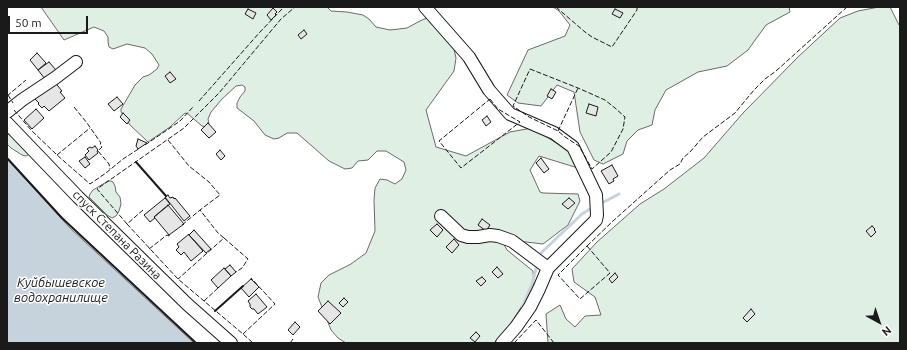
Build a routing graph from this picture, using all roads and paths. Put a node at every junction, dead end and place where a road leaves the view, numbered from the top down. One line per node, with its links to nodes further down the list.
1 (425, 7): 6 (street)
2 (76, 62): 3 (street)
3 (7, 112)
4 (7, 123): 7 (street, спуск Степана Разина)
5 (441, 216): 6 (street)
6 (548, 268): 8 (street)
7 (231, 343)
8 (502, 343)

